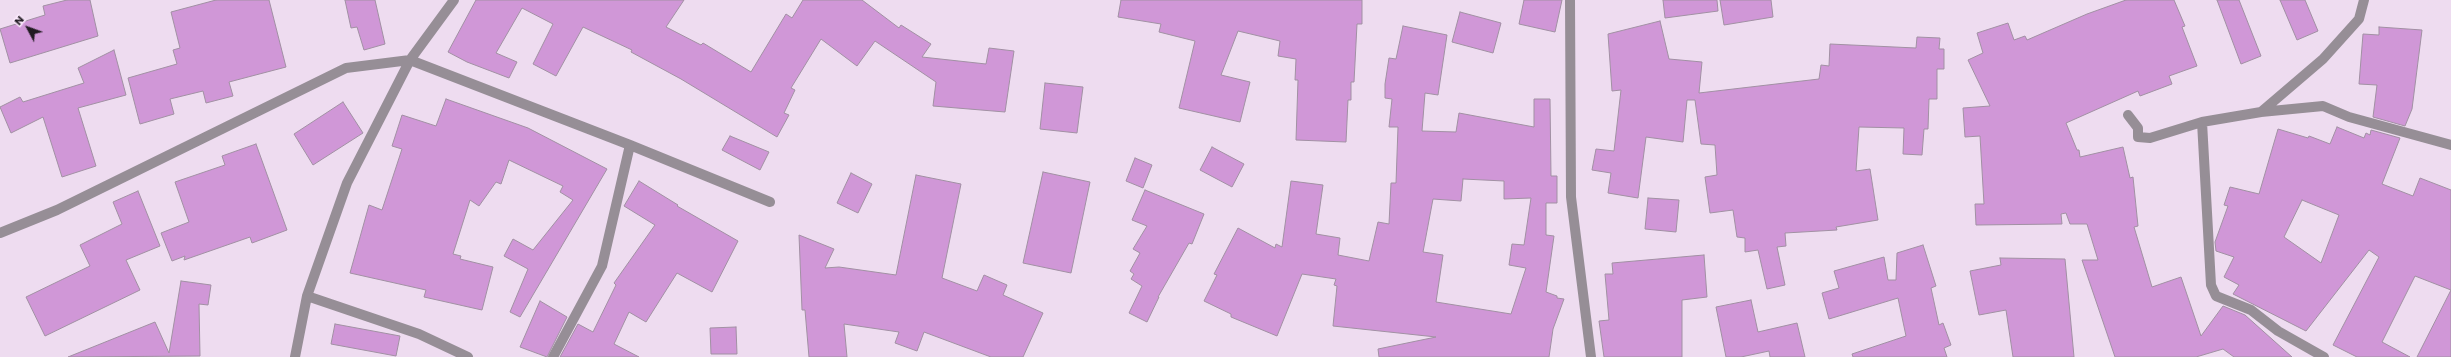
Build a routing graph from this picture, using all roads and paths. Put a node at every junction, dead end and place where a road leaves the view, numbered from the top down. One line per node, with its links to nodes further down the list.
1 (454, 0): 4 (street)
2 (1570, 0): 16 (street)
3 (2364, 0): 5 (street)
4 (410, 60): 8 (street); 11 (street); 12 (street)
5 (2261, 112): 7 (street); 9 (street)
6 (2128, 115): 7 (street)
7 (2202, 122): 17 (street)
8 (630, 145): 10 (street); 15 (street)
9 (2451, 145)
10 (770, 202)
11 (0, 233)
12 (307, 296): 13 (street); 14 (street)
13 (296, 357)
14 (468, 357)
15 (553, 357)
16 (1591, 357)
17 (2324, 357)

